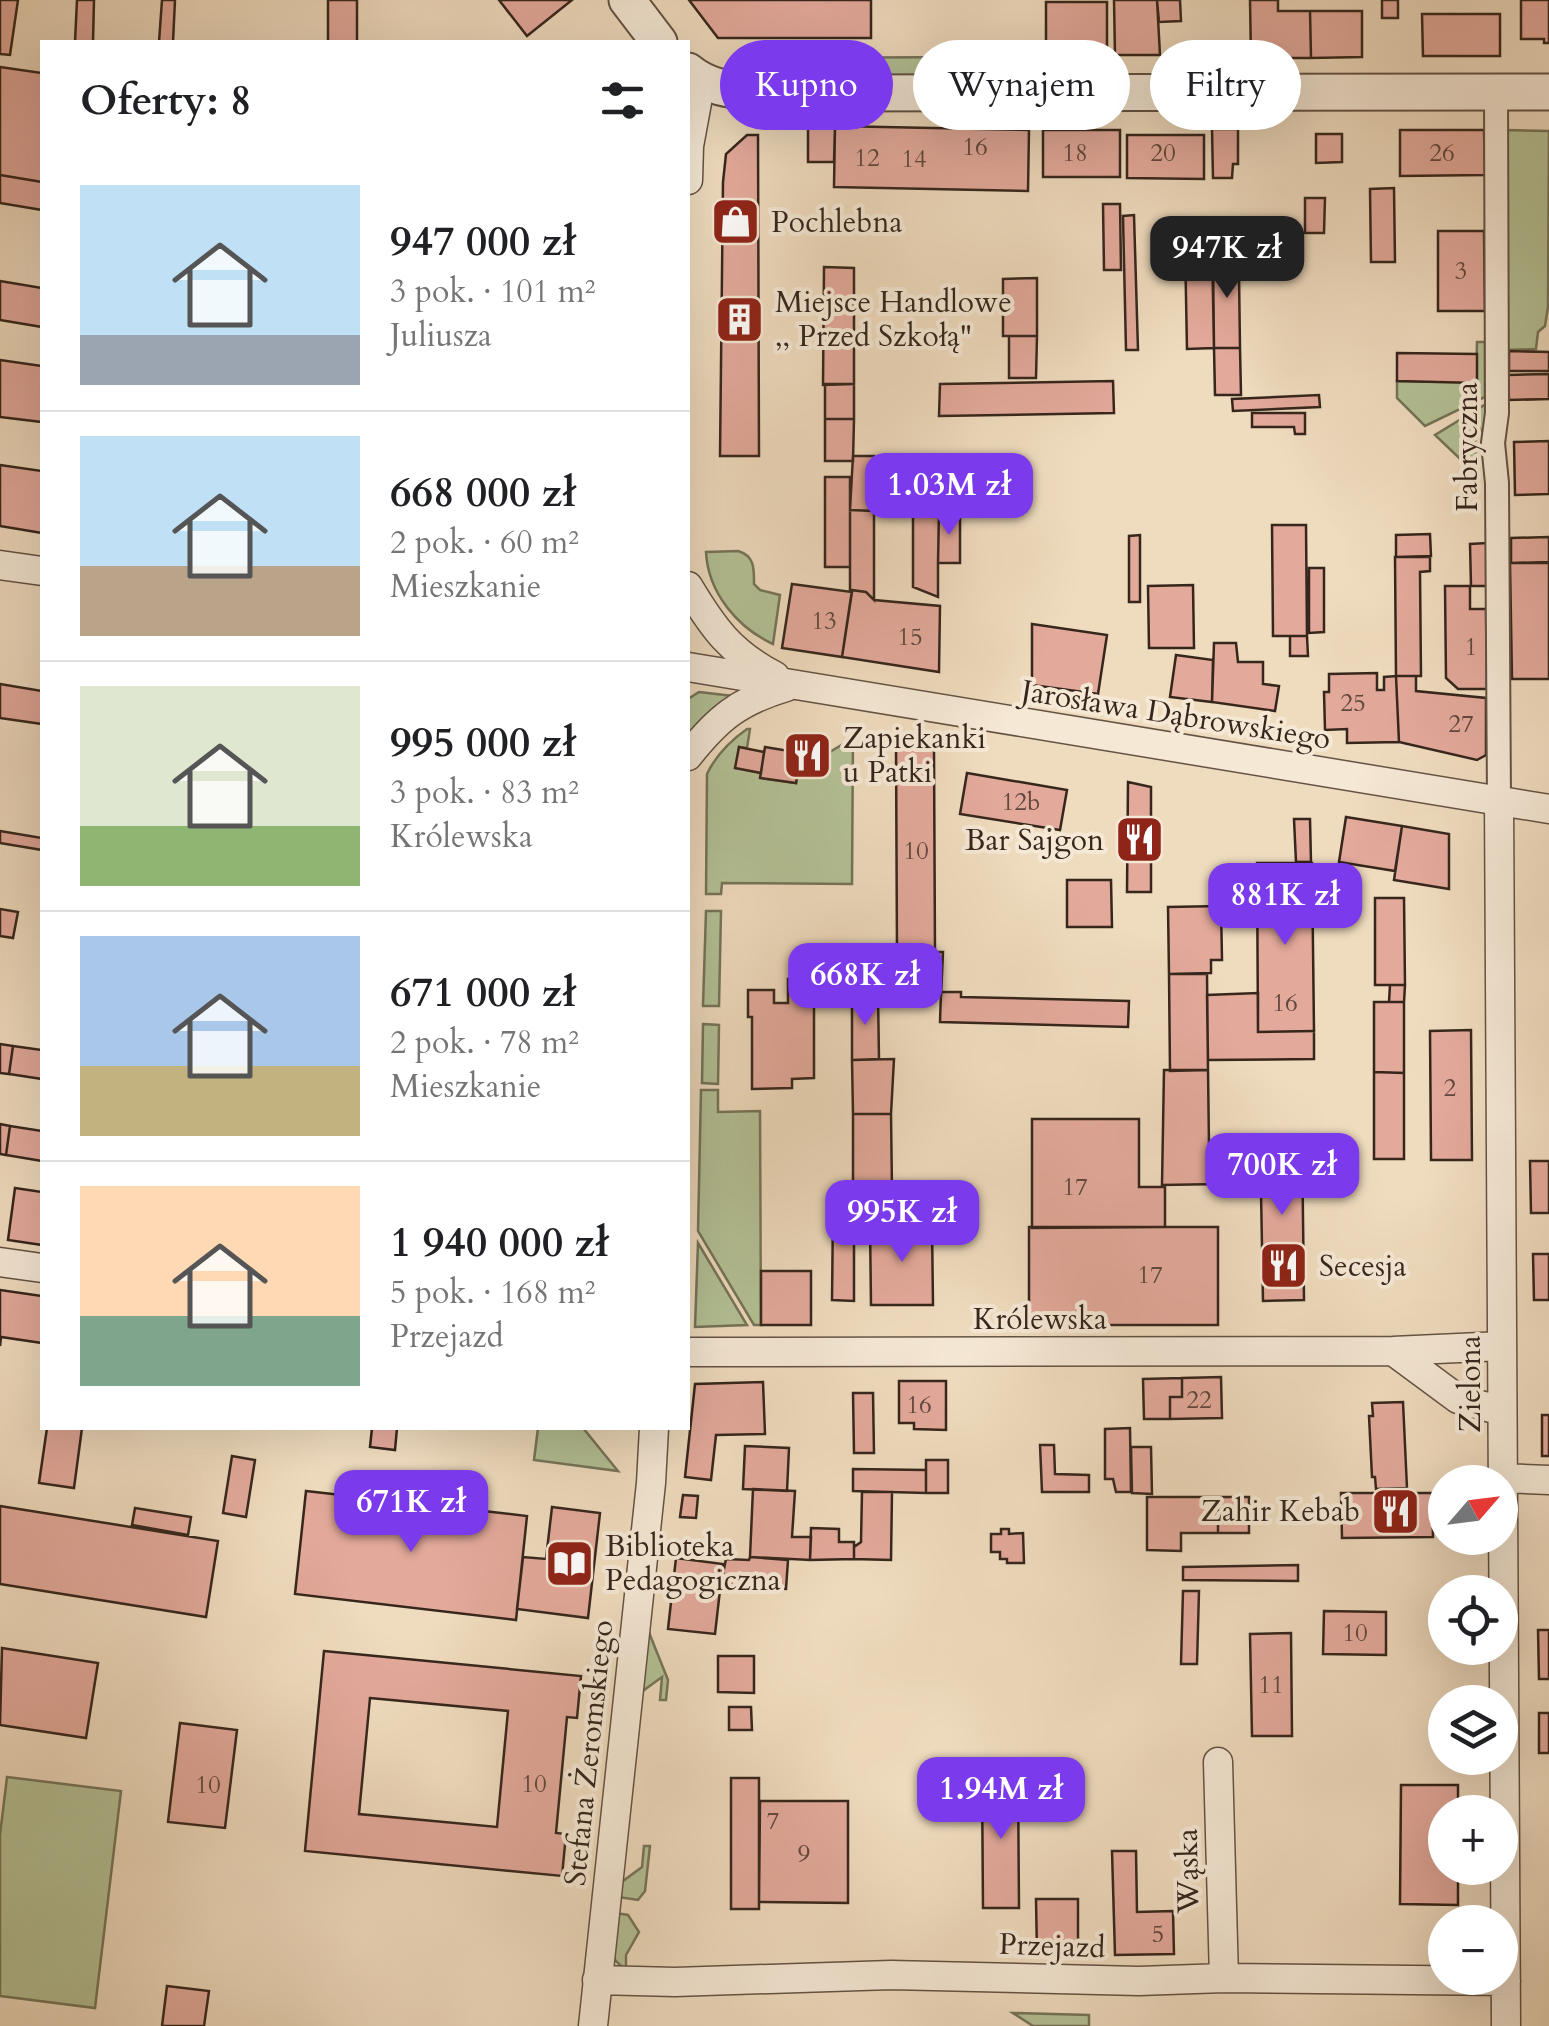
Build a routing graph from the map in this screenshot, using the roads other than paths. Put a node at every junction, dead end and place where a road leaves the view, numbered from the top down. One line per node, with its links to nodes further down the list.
1 (626, 0): 2 (street)
2 (656, 40)
3 (694, 76): 5 (street); 6 (street)
4 (1549, 92): 5 (street)
5 (1496, 93): 13 (street, Fabryczna)
6 (690, 132)
7 (0, 565): 8 (street)
8 (40, 571)
9 (690, 589): 11 (street)
10 (690, 667): 11 (street, Jarosława Dąbrowskiego)
11 (792, 685): 12 (street, Jarosława Dąbrowskiego); 13 (street, Jarosława Dąbrowskiego)
12 (690, 753)
13 (1499, 802): 14 (street, Jarosława Dąbrowskiego); 17 (street, Zielona)
14 (1549, 809)
15 (0, 1262): 16 (street)
16 (40, 1268)
17 (1502, 1346): 18 (street, Królewska); 20 (street, Zielona)
18 (1393, 1351): 19 (street, Królewska); 20 (street)
19 (690, 1352)
20 (1502, 1411): 22 (street, Zielona)
21 (654, 1430): 29 (street, Stefana Żeromskiego)
22 (1503, 1465)
23 (1518, 1479): 24 (street)
24 (1549, 1480)
25 (1503, 1555): 27 (street, Zielona)
26 (1218, 1762): 28 (street, Wąska)
27 (1506, 1905)
28 (1224, 1978): 29 (street, Przejazd); 30 (street, Przejazd)
29 (597, 1980): 32 (street, Stefana Żeromskiego)
30 (1428, 1980)
31 (1506, 1995): 33 (street, Zielona)
32 (592, 2026)
33 (1506, 2026)

